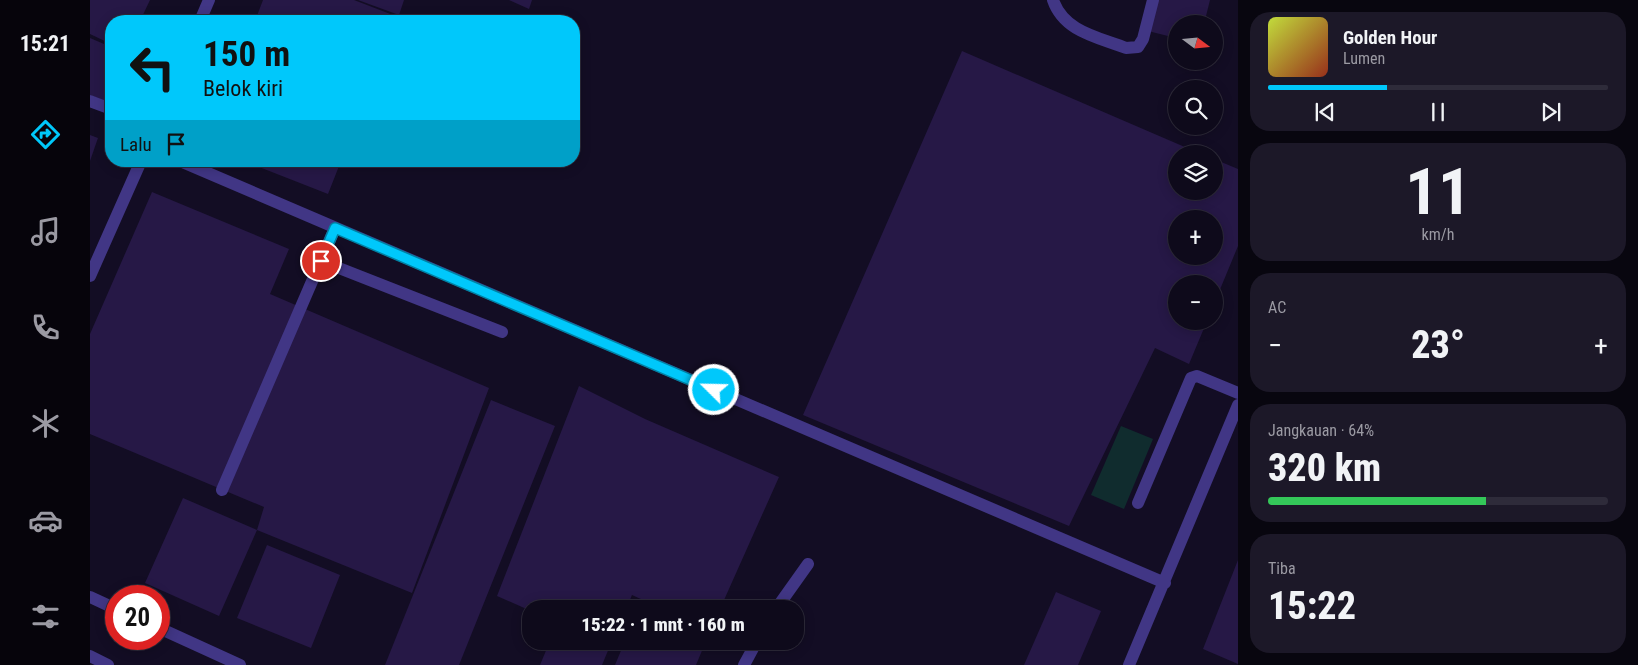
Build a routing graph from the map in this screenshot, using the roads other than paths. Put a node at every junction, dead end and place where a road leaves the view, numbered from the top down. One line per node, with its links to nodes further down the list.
1 (209, 0): 4 (lane)
2 (1053, 0): 3 (lane)
3 (1153, 0)
4 (203, 15)
5 (90, 101): 6 (lane)
6 (105, 107)
7 (138, 167): 11 (lane)
8 (194, 167): 9 (lane)
9 (335, 228): 10 (lane); 18 (lane)
10 (321, 261): 12 (lane); 15 (lane)
11 (90, 276)
12 (502, 332)
13 (1238, 393): 16 (lane)
14 (1238, 405): 18 (lane)
15 (222, 490)
16 (1138, 503)
17 (808, 564): 20 (lane)
18 (1165, 583): 28 (lane)
19 (90, 597): 21 (lane)
20 (782, 600)
21 (105, 604)
22 (170, 633): 26 (lane)
23 (752, 650): 27 (lane)
24 (90, 656): 25 (lane)
25 (108, 665)
26 (240, 665)
27 (744, 665)
28 (1130, 665)

